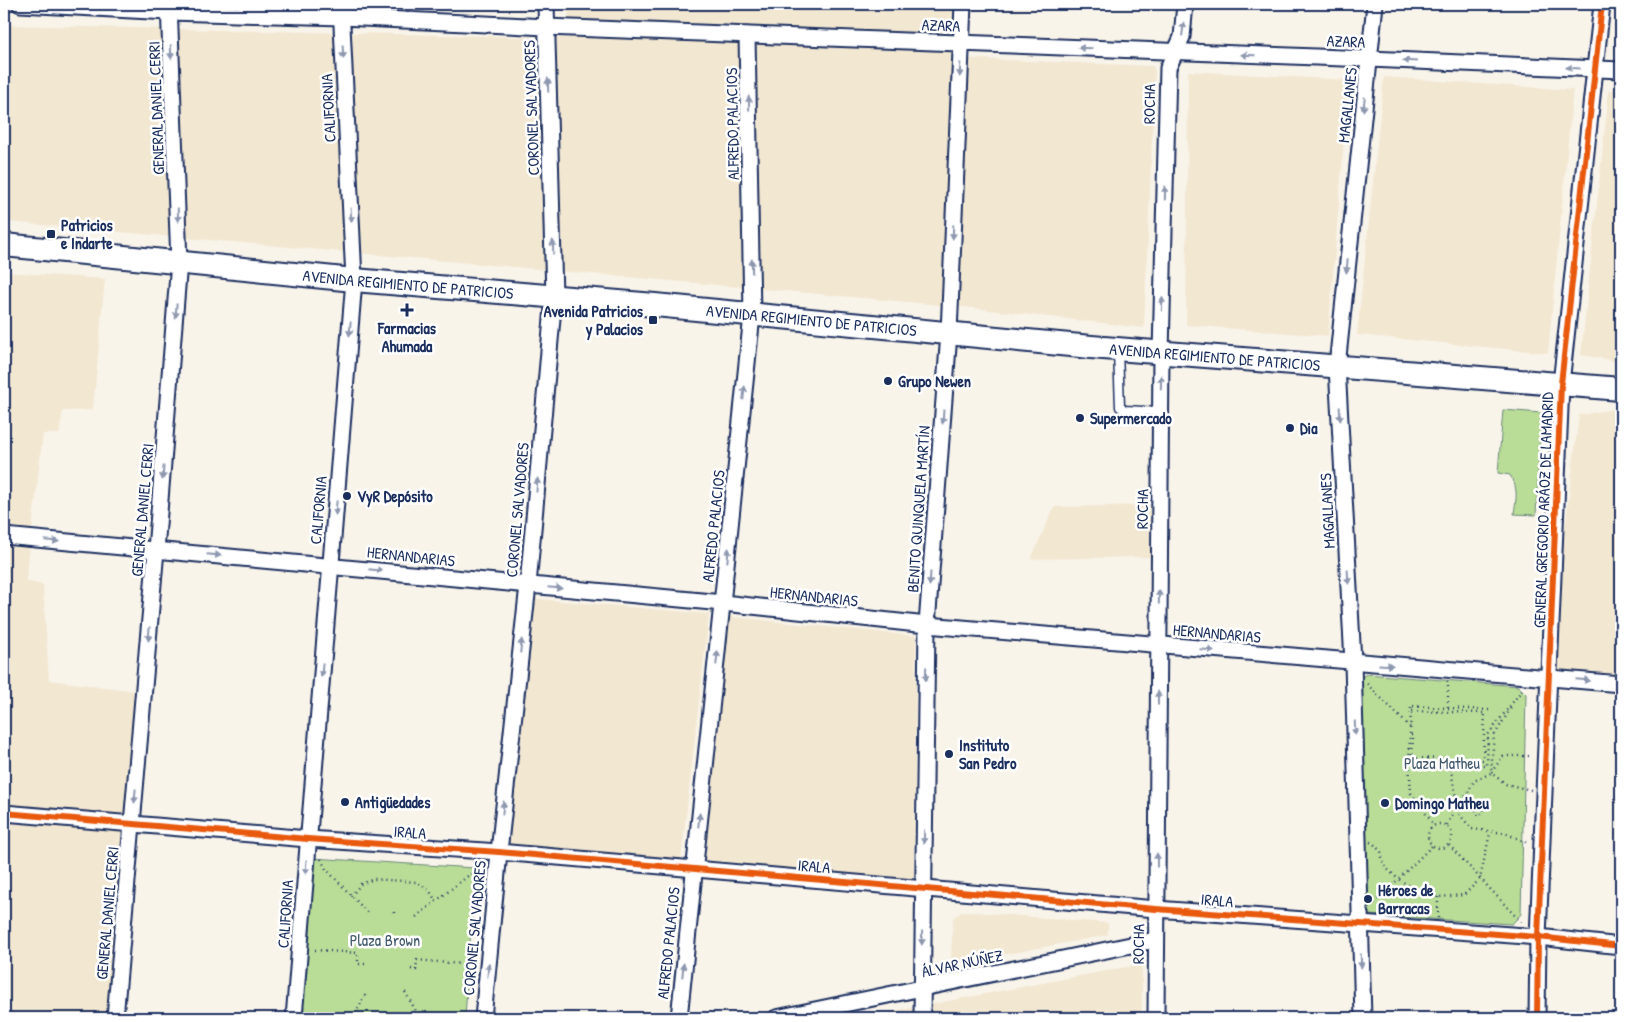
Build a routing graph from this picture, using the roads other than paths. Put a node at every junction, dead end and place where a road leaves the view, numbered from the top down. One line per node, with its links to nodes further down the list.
1 (20, 4): 7 (street, AZARA)
2 (546, 4): 9 (street, CORONEL SALVADORES)
3 (963, 4): 11 (street, BENITO QUINQUELA MARTÍN)
4 (1186, 4): 12 (street, ROCHA, one-way to 4)
5 (1375, 4): 13 (street, MAGALLANES)
6 (1602, 4): 14 (street, GENERAL GREGORIO ARÁOZ DE LAMADRID)
7 (169, 8): 8 (street, AZARA); 17 (street, GENERAL DANIEL CERRI, one-way to 17)
8 (341, 10): 9 (street, AZARA); 18 (street, CALIFORNIA, one-way to 18)
9 (546, 27): 10 (street, AZARA); 19 (street, CORONEL SALVADORES, one-way to 9)
10 (747, 35): 11 (street, AZARA); 20 (street, ALFREDO PALACIOS, one-way to 10)
11 (961, 43): 12 (street, AZARA, one-way to 11); 21 (street, BENITO QUINQUELA MARTÍN, one-way to 21)
12 (1174, 52): 13 (street, AZARA, one-way to 12); 23 (street, ROCHA, one-way to 12)
13 (1369, 59): 14 (street, AZARA, one-way to 13); 24 (street, MAGALLANES, one-way to 24)
14 (1596, 69): 15 (street, AZARA); 25 (street, GENERAL GREGORIO ARÁOZ DE LAMADRID)
15 (1621, 70)
16 (4, 245): 17 (main road, AVENIDA REGIMIENTO DE PATRICIOS)
17 (180, 262): 18 (main road, AVENIDA REGIMIENTO DE PATRICIOS); 29 (street, GENERAL DANIEL CERRI, one-way to 29)
18 (354, 280): 19 (main road, AVENIDA REGIMIENTO DE PATRICIOS); 30 (street, CALIFORNIA, one-way to 30)
19 (554, 296): 20 (main road, AVENIDA REGIMIENTO DE PATRICIOS); 31 (street, CORONEL SALVADORES, one-way to 19)
20 (752, 315): 21 (main road, AVENIDA REGIMIENTO DE PATRICIOS); 32 (street, ALFREDO PALACIOS, one-way to 20)
21 (949, 333): 22 (main road, AVENIDA REGIMIENTO DE PATRICIOS); 33 (street, BENITO QUINQUELA MARTÍN, one-way to 33)
22 (1118, 349): 23 (main road, AVENIDA REGIMIENTO DE PATRICIOS); 27 (lane)
23 (1161, 353): 24 (main road, AVENIDA REGIMIENTO DE PATRICIOS); 27 (street, ROCHA, one-way to 23)
24 (1337, 366): 25 (main road, AVENIDA REGIMIENTO DE PATRICIOS); 35 (street, MAGALLANES, one-way to 35)
25 (1561, 384): 26 (main road, AVENIDA REGIMIENTO DE PATRICIOS); 36 (street, GENERAL GREGORIO ARÁOZ DE LAMADRID)
26 (1621, 390)
27 (1161, 412): 34 (street, ROCHA, one-way to 27)
28 (4, 536): 29 (street, HERNANDARIAS, one-way to 29)
29 (156, 550): 30 (street, HERNANDARIAS, one-way to 30); 39 (street, GENERAL DANIEL CERRI, one-way to 39)
30 (331, 566): 31 (street, HERNANDARIAS, one-way to 31); 40 (street, CALIFORNIA, one-way to 40)
31 (528, 585): 32 (street, HERNANDARIAS, one-way to 32); 41 (street, CORONEL SALVADORES, one-way to 31)
32 (723, 603): 33 (street, HERNANDARIAS); 42 (street, ALFREDO PALACIOS, one-way to 32)
33 (927, 625): 34 (street, HERNANDARIAS); 43 (street, BENITO QUINQUELA MARTÍN, one-way to 43)
34 (1158, 646): 35 (street, HERNANDARIAS, one-way to 35); 44 (street, ROCHA, one-way to 34)
35 (1353, 662): 36 (street, HERNANDARIAS, one-way to 36); 45 (street, MAGALLANES, one-way to 45)
36 (1550, 678): 37 (street, HERNANDARIAS, one-way to 37); 46 (street, GENERAL GREGORIO ARÁOZ DE LAMADRID)
37 (1621, 684)
38 (4, 813): 39 (street, IRALA)
39 (132, 825): 40 (street, IRALA); 50 (street, GENERAL DANIEL CERRI)
40 (308, 839): 41 (street, IRALA); 51 (street, CALIFORNIA, one-way to 51)
41 (499, 852): 42 (street, IRALA); 52 (street, CORONEL SALVADORES, one-way to 41)
42 (693, 868): 43 (street, IRALA); 53 (street, ALFREDO PALACIOS, one-way to 42)
43 (923, 889): 44 (street, IRALA); 49 (street, BENITO QUINQUELA MARTÍN, one-way to 49)
44 (1156, 909): 45 (street, IRALA); 47 (street, ROCHA)
45 (1360, 925): 46 (street, IRALA); 57 (street, MAGALLANES, one-way to 57)
46 (1538, 937): 48 (street, IRALA); 58 (street, GENERAL GREGORIO ARÁOZ DE LAMADRID)
47 (1156, 940): 49 (street, ÁLVAR NÚÑEZ); 56 (street, ROCHA)
48 (1621, 946)
49 (922, 989): 54 (street, ÁLVAR NÚÑEZ); 55 (street, BENITO QUINQUELA MARTÍN)
50 (115, 1018)
51 (294, 1018)
52 (483, 1018)
53 (679, 1018)
54 (776, 1018)
55 (922, 1018)
56 (1156, 1018)
57 (1362, 1018)
58 (1538, 1018)

